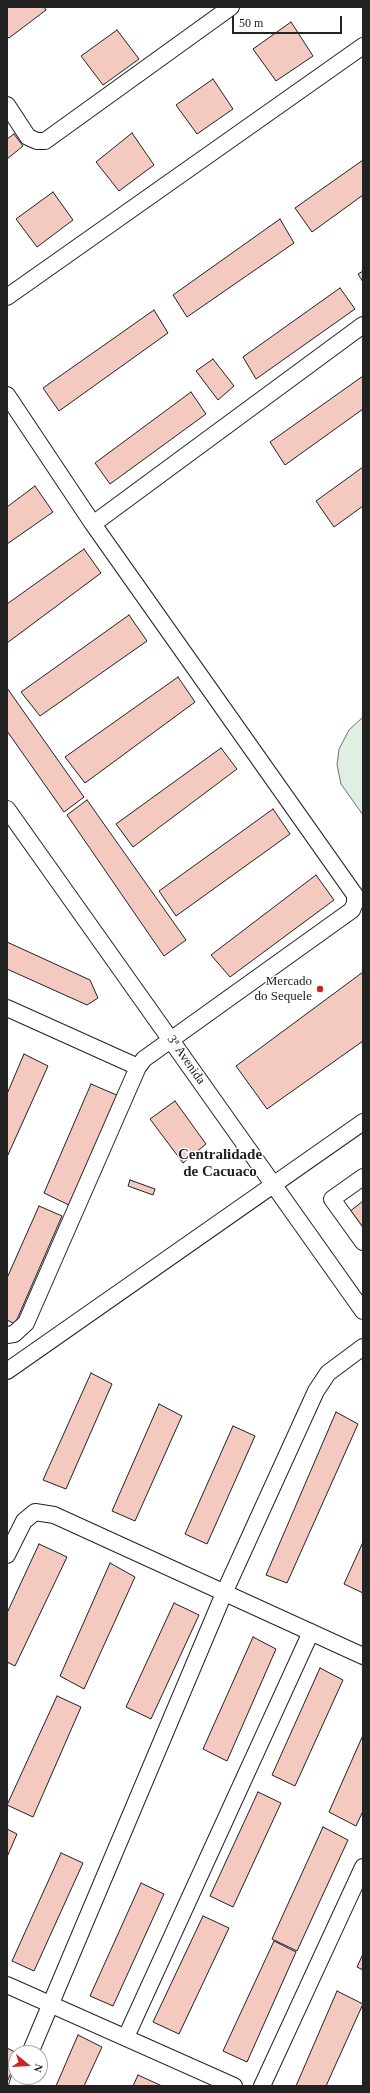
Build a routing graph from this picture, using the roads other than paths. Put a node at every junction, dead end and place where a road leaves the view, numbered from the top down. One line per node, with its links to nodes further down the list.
1 (231, 7): 3 (street)
2 (363, 46): 4 (street)
3 (7, 105)
4 (7, 297)
5 (363, 325): 7 (street)
6 (7, 395): 7 (street)
7 (93, 524): 10 (street)
8 (7, 809): 10 (street, 3ª Avenida)
9 (7, 1008): 11 (street)
10 (171, 1038): 11 (street); 14 (street, 3ª Avenida)
11 (138, 1067): 17 (street)
12 (363, 1122): 14 (street)
13 (363, 1177): 15 (street)
14 (273, 1184): 16 (street, 3ª Avenida); 19 (street)
15 (363, 1242)
16 (363, 1311)
17 (7, 1335)
18 (363, 1347): 21 (street)
19 (7, 1371)
20 (7, 1555): 21 (street)
21 (225, 1592): 22 (street); 26 (street)
22 (311, 1632): 23 (street); 27 (street)
23 (363, 1656)
24 (363, 1867): 30 (street)
25 (7, 1985): 26 (street)
26 (49, 2005): 27 (street); 28 (street)
27 (126, 2037): 29 (street)
28 (33, 2045)
29 (234, 2086)
30 (262, 2086)

